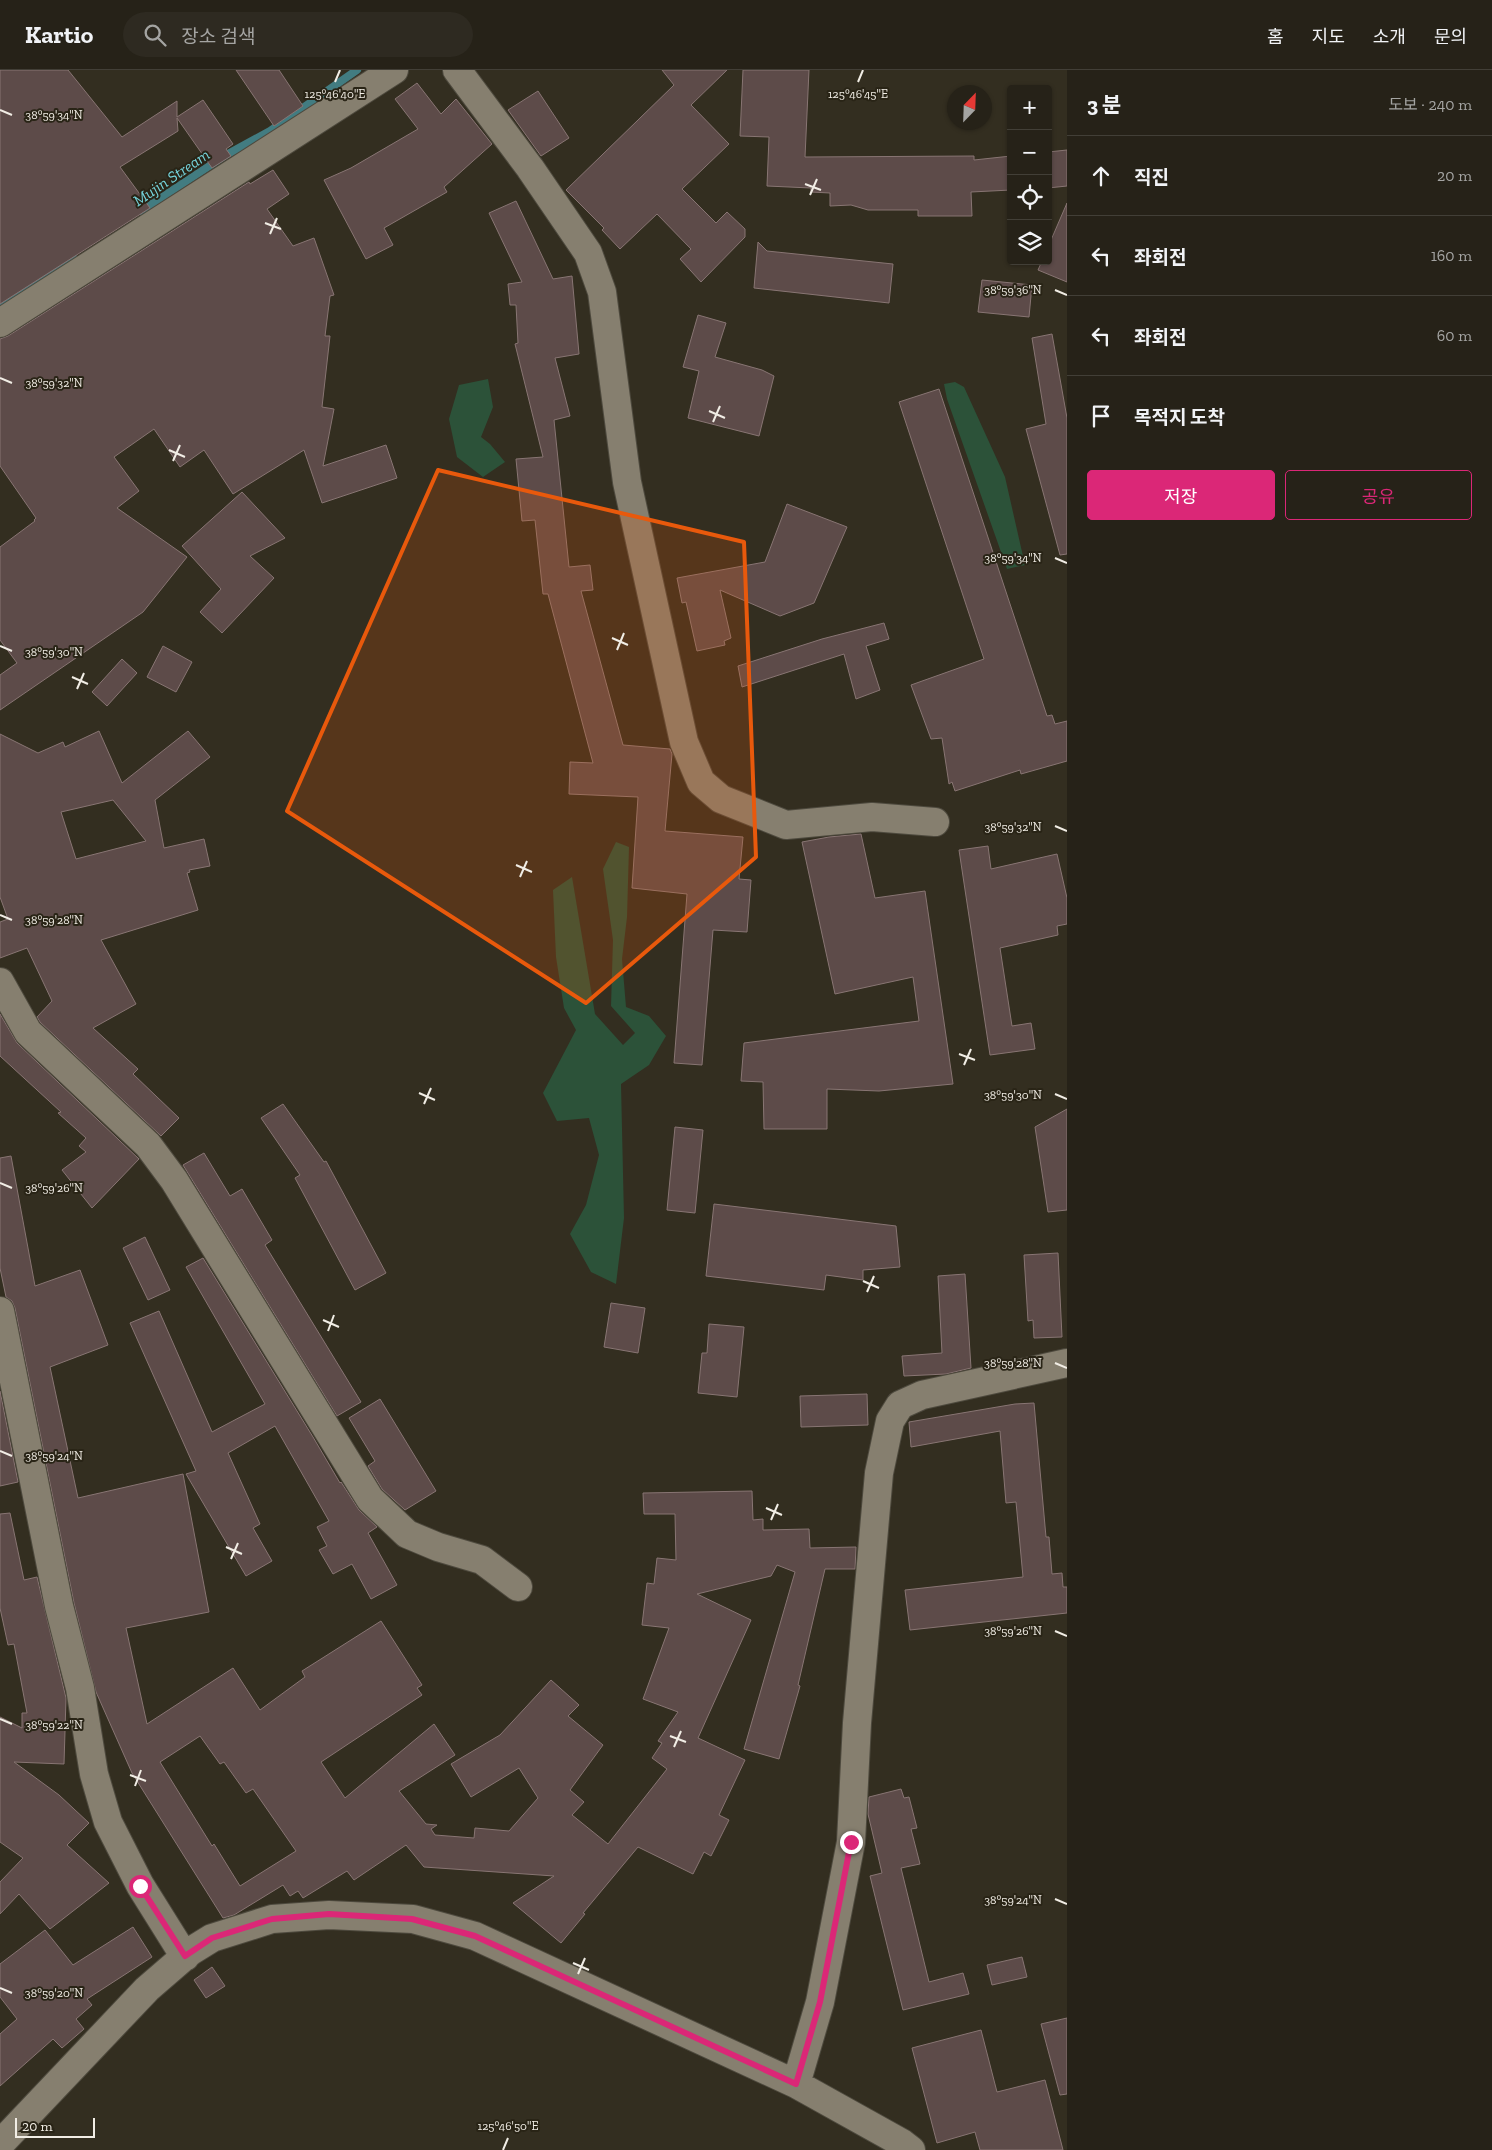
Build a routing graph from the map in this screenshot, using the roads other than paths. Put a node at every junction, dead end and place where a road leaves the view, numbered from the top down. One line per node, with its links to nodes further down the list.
1 (394, 70): 3 (street)
2 (456, 70): 4 (street)
3 (0, 323)
4 (934, 822)
5 (0, 982): 8 (street)
6 (0, 1311): 9 (street)
7 (1067, 1363): 10 (street)
8 (518, 1587)
9 (185, 1956): 10 (street); 11 (street)
10 (796, 2084): 12 (street)
11 (0, 2144)
12 (911, 2150)

